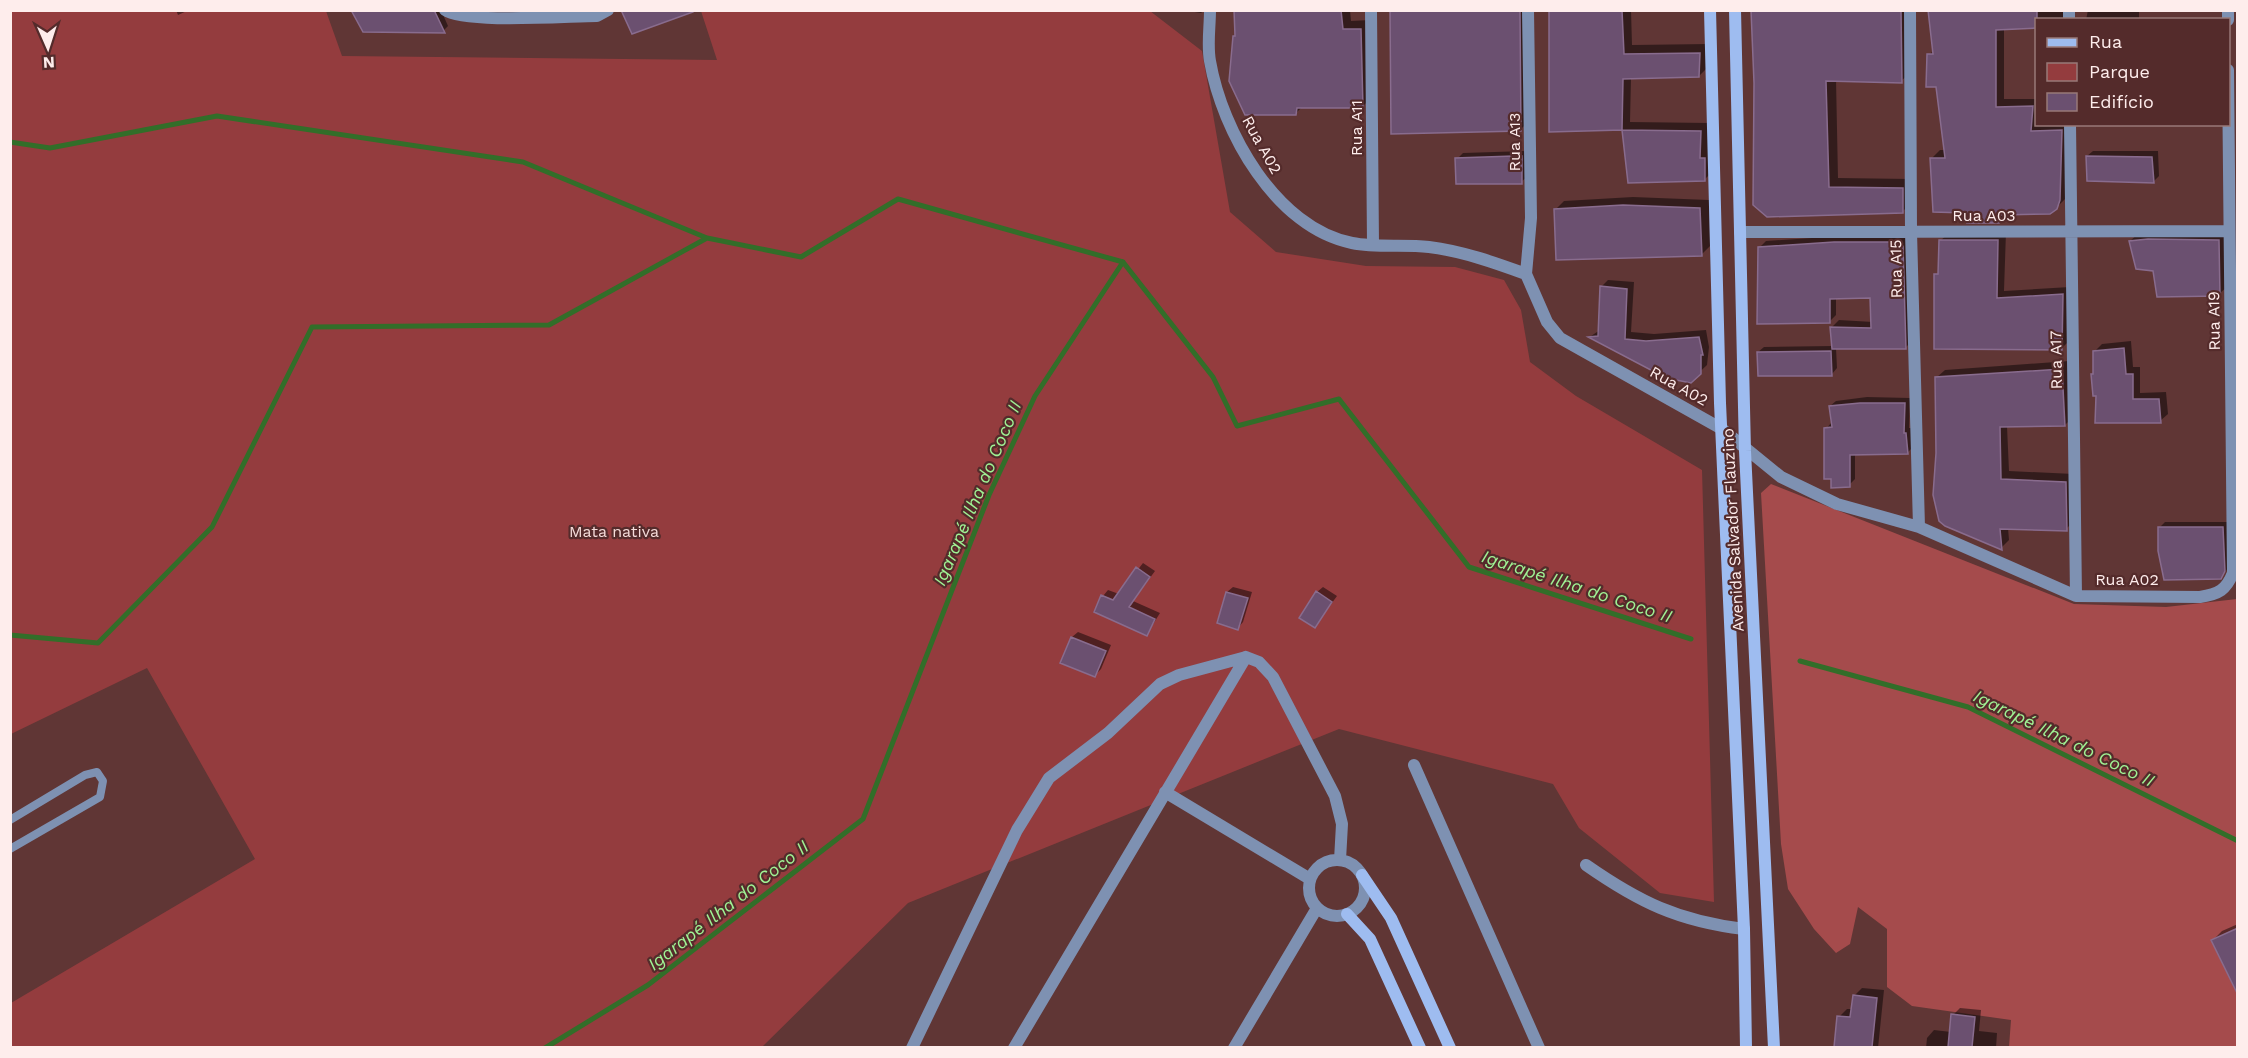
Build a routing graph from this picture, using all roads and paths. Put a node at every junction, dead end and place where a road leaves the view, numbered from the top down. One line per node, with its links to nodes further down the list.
1 (445, 10): 2 (street)
2 (608, 10)
3 (1210, 10): 15 (street, Rua A02)
4 (1371, 10): 15 (street, Rua A11)
5 (1528, 10): 16 (street, Rua A13)
6 (1710, 10): 17 (street, Avenida Salvador Flauzino)
7 (1735, 10): 13 (street, Avenida Salvador Flauzino)
8 (1910, 10): 14 (street, Rua A15)
9 (2070, 126): 11 (street, Rua A17)
10 (2229, 126): 12 (street, Rua A19)
11 (2070, 231): 12 (street, Rua A03); 14 (street, Rua A03); 21 (street, Rua A17)
12 (2229, 231): 20 (street, Rua A19)
13 (1740, 232): 14 (street, Rua A03); 18 (street, Avenida Salvador Flauzino)
14 (1911, 232): 19 (street, Rua A15)
15 (1373, 245): 16 (street, Rua A02)
16 (1526, 274): 17 (street, Rua A02)
17 (1722, 429): 18 (street, Rua A02); 33 (street, Avenida Salvador Flauzino)
18 (1745, 451): 19 (street, Rua A02); 41 (street, Avenida Salvador Flauzino)
19 (1918, 527): 21 (street, Rua A02)
20 (2233, 573): 21 (street, Rua A02)
21 (2076, 596)
22 (1245, 657): 24 (street); 27 (street); 34 (street)
23 (1414, 765): 39 (street)
24 (1165, 792): 30 (street); 35 (street)
25 (10, 820): 26 (lane)
26 (10, 849)
27 (1340, 860): 29 (street); 30 (street)
28 (1586, 865): 33 (street)
29 (1362, 875): 32 (street); 38 (street)
30 (1310, 879): 31 (street)
31 (1317, 908): 32 (street); 36 (street)
32 (1347, 915): 37 (street)
33 (1744, 929): 40 (street, Avenida Salvador Flauzino)
34 (912, 1047)
35 (1014, 1047)
36 (1234, 1047)
37 (1420, 1047)
38 (1450, 1047)
39 (1539, 1047)
40 (1746, 1047)
41 (1774, 1047)

